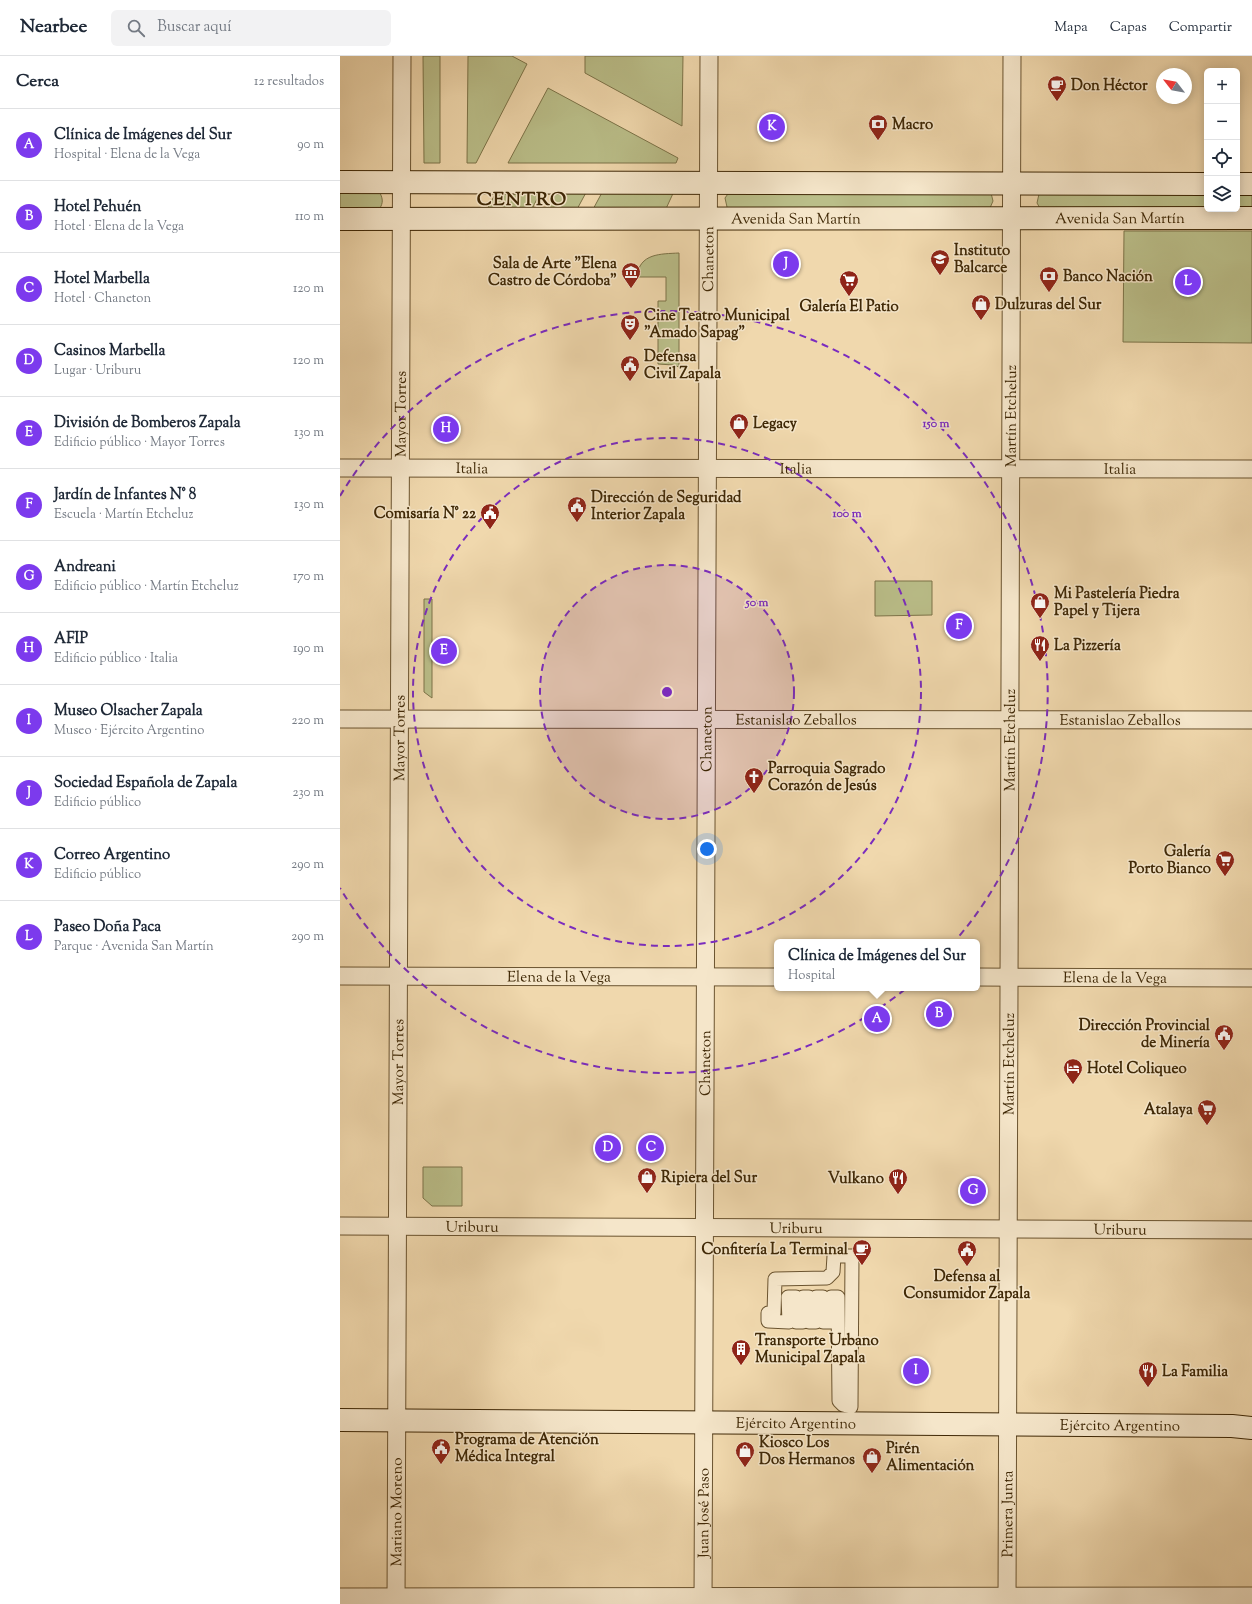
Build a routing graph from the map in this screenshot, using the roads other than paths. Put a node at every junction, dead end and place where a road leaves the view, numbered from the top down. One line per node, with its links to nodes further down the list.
1 (402, 56): 5 (street, Mayor Torres)
2 (708, 56): 6 (street, Chaneton)
3 (1012, 56): 7 (street, Martín Etcheluz)
4 (340, 182): 5 (main road)
5 (402, 182): 6 (main road); 15 (street, Mayor Torres)
6 (708, 183): 7 (main road); 11 (street, Chaneton)
7 (1012, 183): 8 (main road); 12 (street, Martín Etcheluz)
8 (1204, 184)
9 (1240, 184): 10 (main road)
10 (1252, 184)
11 (708, 218): 12 (main road, Avenida San Martín); 15 (main road, Avenida San Martín); 18 (street, Chaneton)
12 (1012, 218): 13 (main road, Avenida San Martín); 19 (street, Martín Etcheluz)
13 (1252, 218)
14 (340, 219): 15 (main road, Avenida San Martín)
15 (401, 219): 17 (street, Mayor Torres)
16 (340, 468): 17 (street, Italia)
17 (400, 468): 18 (street, Italia); 22 (street, Mayor Torres)
18 (707, 468): 19 (street, Italia); 23 (street, Chaneton)
19 (1011, 468): 20 (street, Italia); 24 (street, Martín Etcheluz)
20 (1252, 469)
21 (340, 720): 22 (street, Estanislao Zeballos)
22 (399, 720): 23 (street, Estanislao Zeballos); 27 (street, Mayor Torres)
23 (706, 720): 24 (street, Estanislao Zeballos); 28 (street, Chaneton)
24 (1010, 720): 25 (street, Estanislao Zeballos); 31 (street, Martín Etcheluz)
25 (1252, 720)
26 (340, 976): 27 (street, Elena de la Vega)
27 (398, 976): 28 (street, Elena de la Vega); 34 (street, Mayor Torres)
28 (705, 977): 29 (street, Elena de la Vega); 35 (street, Chaneton)
29 (774, 977)
30 (980, 977): 31 (street, Elena de la Vega)
31 (1009, 977): 32 (street, Elena de la Vega); 36 (street, Martín Etcheluz)
32 (1252, 978)
33 (340, 1226): 34 (street, Uriburu)
34 (397, 1226): 35 (street, Uriburu); 40 (street, Mayor Torres)
35 (704, 1227): 36 (street, Uriburu); 41 (street, Chaneton)
36 (1008, 1229): 37 (street, Uriburu); 42 (street, Martín Etcheluz)
37 (1252, 1230)
38 (851, 1407): 38 (street)
39 (340, 1420): 40 (main road, Ejército Argentino)
40 (396, 1421): 41 (main road, Ejército Argentino); 46 (street, Mariano Moreno)
41 (703, 1422): 42 (main road, Ejército Argentino); 47 (street, Juan José Paso)
42 (1007, 1424): 43 (main road, Ejército Argentino); 48 (street, Primera Junta)
43 (1252, 1428)
44 (1252, 1596): 48 (street)
45 (340, 1597): 46 (street)
46 (396, 1600): 47 (street)
47 (703, 1601): 48 (street)
48 (1007, 1601)

